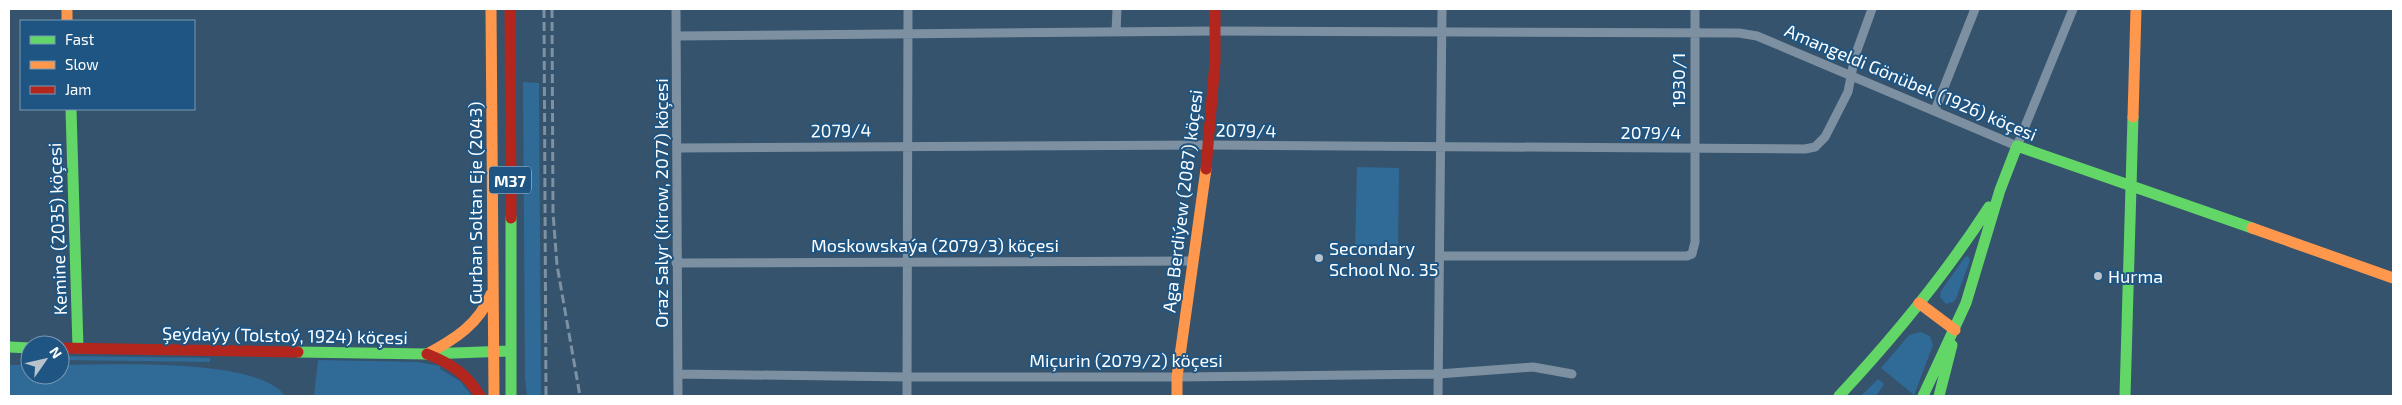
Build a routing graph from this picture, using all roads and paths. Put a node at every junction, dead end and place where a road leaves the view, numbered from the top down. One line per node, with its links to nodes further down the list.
1 (492, 9): 35 (main road, Gurban Soltan Eje (2043) / M37)
2 (510, 9): 40 (main road, Gurban Soltan Eje (2043) / M37)
3 (676, 9): 18 (street, Oraz Salyr (Kirow, 2077) köçesi)
4 (908, 9): 17 (street)
5 (1116, 9): 14 (street)
6 (1216, 9): 13 (main road, Aga Berdiýew (2087) köçesi)
7 (1442, 9): 15 (street)
8 (1695, 9): 16 (street, 1930/1)
9 (1872, 9): 19 (street)
10 (1975, 9): 21 (street)
11 (2072, 9): 24 (street)
12 (2136, 9): 28 (main road)
13 (1215, 31): 14 (street, Amangeldi Gönübek (1926) köçesi); 15 (street, Amangeldi Gönübek (1926) köçesi); 23 (main road, Aga Berdiýew (2087) köçesi)
14 (1116, 32): 17 (street, Amangeldi Gönübek (1926) köçesi)
15 (1442, 33): 16 (street, Amangeldi Gönübek (1926) köçesi); 26 (street)
16 (1694, 34): 19 (street, Amangeldi Gönübek (1926) köçesi); 27 (street, 1930/1)
17 (908, 35): 18 (street, Amangeldi Gönübek (1926) köçesi); 22 (street)
18 (676, 36): 25 (street, Oraz Salyr (Kirow, 2077) köçesi)
19 (1851, 75): 21 (street, Amangeldi Gönübek (1926) köçesi); 27 (street, 2079/4 / 2079/4)
20 (71, 110): 39 (main road, Kemine (2035) köçesi)
21 (1935, 110): 24 (street, Amangeldi Gönübek (1926) köçesi)
22 (908, 146): 23 (street, 2079/4 / 2079/4); 25 (street, 2079/4 / 2079/4); 31 (street)
23 (1209, 146): 26 (street, 2079/4 / 2079/4); 32 (main road, Aga Berdiýew (2087) köçesi)
24 (2017, 146): 28 (main road, Amangeldi Gönübek (1926) köçesi); 29 (main road)
25 (677, 148): 33 (street, Oraz Salyr (Kirow, 2077) köçesi)
26 (1441, 148): 27 (street, 2079/4 / 2079/4); 30 (street)
27 (1694, 148): 30 (street, 1930/1)
28 (2131, 184): 34 (main road, Amangeldi Gönübek (1926) köçesi); 58 (main road)
29 (2000, 190): 36 (main road); 37 (main road)
30 (1440, 256): 44 (street)
31 (908, 261): 32 (street, Moskowskaýa (2079/3) köçesi); 33 (street, Moskowskaýa (2079/3) köçesi); 46 (street)
32 (1193, 261): 47 (main road, Aga Berdiýew (2087) köçesi)
33 (676, 263): 43 (street, Oraz Salyr (Kirow, 2077) köçesi)
34 (2393, 278)
35 (494, 285): 41 (main road, Gurban Soltan Eje (2043) / M37); 42 (main road)
36 (1919, 303): 37 (main road); 55 (main road)
37 (1955, 330): 56 (main road); 57 (main road)
38 (70, 348): 39 (main road, Şeýdaýy (Tolstoý, 1924) köçesi)
39 (78, 348): 42 (main road, Şeýdaýy (Tolstoý, 1924) köçesi)
40 (510, 351): 41 (main road, Şeýdaýy (Tolstoý, 1924) köçesi); 48 (main road, Gurban Soltan Eje (2043) / M37)
41 (493, 352): 42 (main road, Şeýdaýy (Tolstoý, 1924) köçesi); 50 (main road, Gurban Soltan Eje (2043) / M37)
42 (428, 354): 49 (main road)
43 (678, 374): 46 (street, Miçurin (2079/2) köçesi); 51 (street, Oraz Salyr (Kirow, 2077) köçesi)
44 (1438, 374): 45 (street, Miçurin (2079/2) köçesi); 47 (street, Miçurin (2079/2) köçesi); 54 (street)
45 (1572, 374)
46 (907, 377): 47 (street, Miçurin (2079/2) köçesi); 52 (street)
47 (1177, 377): 53 (main road, Aga Berdiýew (2087) köçesi)
48 (511, 393)
49 (480, 396)
50 (494, 396)
51 (678, 396)
52 (907, 396)
53 (1177, 396)
54 (1438, 396)
55 (1839, 396)
56 (1924, 396)
57 (1938, 396)
58 (2125, 396)

